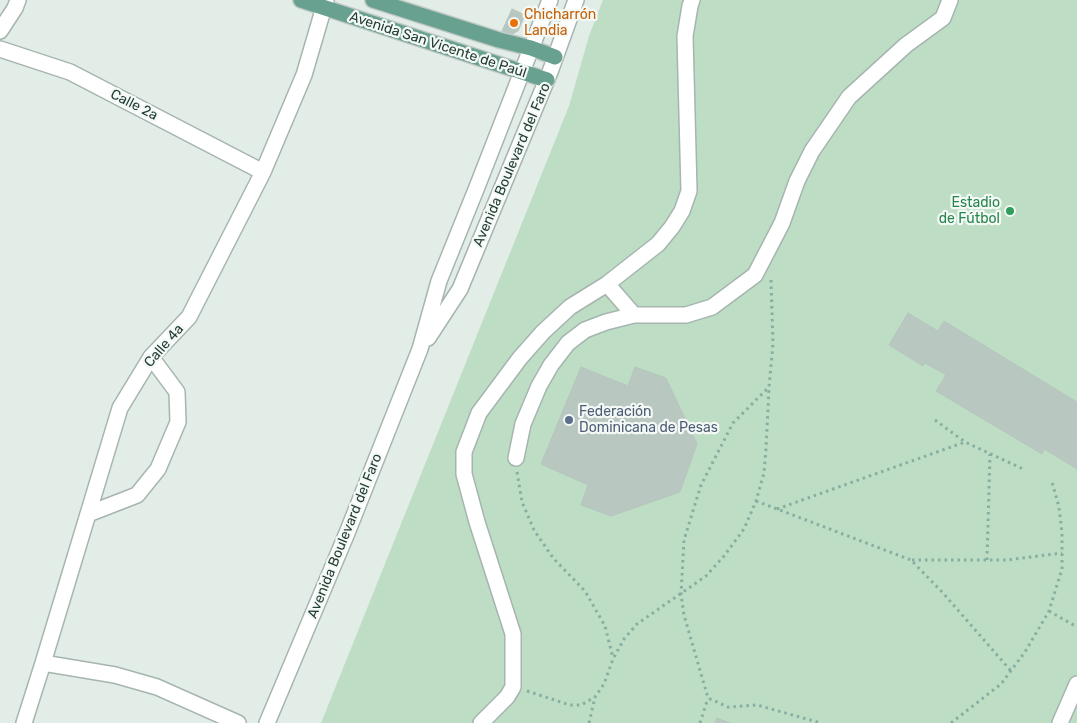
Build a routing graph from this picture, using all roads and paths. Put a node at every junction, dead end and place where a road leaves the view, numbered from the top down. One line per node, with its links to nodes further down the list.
1 (18, 0): 9 (street)
2 (301, 0): 8 (main road, Avenida San Vicente de Paúl)
3 (373, 0): 10 (main road, Avenida San Vicente de Paúl)
4 (550, 0): 10 (street, Avenida Boulevard del Faro)
5 (576, 0): 12 (street, Avenida Boulevard del Faro)
6 (692, 0): 17 (street)
7 (950, 0): 18 (street)
8 (325, 4): 13 (main road, Avenida San Vicente de Paúl); 15 (street, Calle 4a)
9 (0, 32)
10 (531, 48): 12 (main road, Avenida San Vicente de Paúl); 13 (street, Avenida Boulevard del Faro)
11 (0, 49): 15 (street, Calle 2a)
12 (555, 57): 14 (street, Avenida Boulevard del Faro)
13 (522, 72): 14 (main road, Avenida San Vicente de Paúl); 19 (street, Avenida Boulevard del Faro)
14 (547, 80): 19 (street, Avenida Boulevard del Faro)
15 (263, 172): 20 (street, Calle 4a)
16 (771, 280): 21 (path)
17 (607, 284): 18 (street); 41 (street)
18 (634, 315): 25 (street)
19 (420, 349): 46 (street, Avenida Boulevard del Faro)
20 (150, 357): 30 (street, Calle 4a); 30 (street)
21 (769, 387): 28 (path); 34 (path)
22 (935, 420): 23 (path)
23 (965, 442): 24 (path); 29 (path)
24 (990, 454): 26 (path); 33 (path)
25 (516, 458): 37 (path)
26 (1023, 469)
27 (1052, 482): 31 (path)
28 (756, 501): 29 (path); 34 (path)
29 (777, 510): 32 (path)
30 (88, 514): 38 (street, Calle 4a)
31 (1062, 553): 33 (path); 35 (path)
32 (911, 560): 33 (path); 39 (path)
33 (987, 560)
34 (681, 594): 37 (path); 43 (path)
35 (1048, 611): 36 (path); 39 (path)
36 (1077, 627)
37 (613, 659): 42 (path)
38 (44, 662): 44 (street, Calle 4a); 45 (street)
39 (1011, 671): 51 (path)
40 (1077, 684): 52 (street)
41 (513, 687): 42 (path); 47 (street)
42 (595, 697): 48 (path)
43 (708, 698): 49 (path); 50 (path)
44 (24, 723)
45 (238, 723)
46 (267, 723)
47 (481, 723)
48 (589, 723)
49 (700, 723)
50 (822, 723)
51 (951, 723)
52 (1060, 723)

